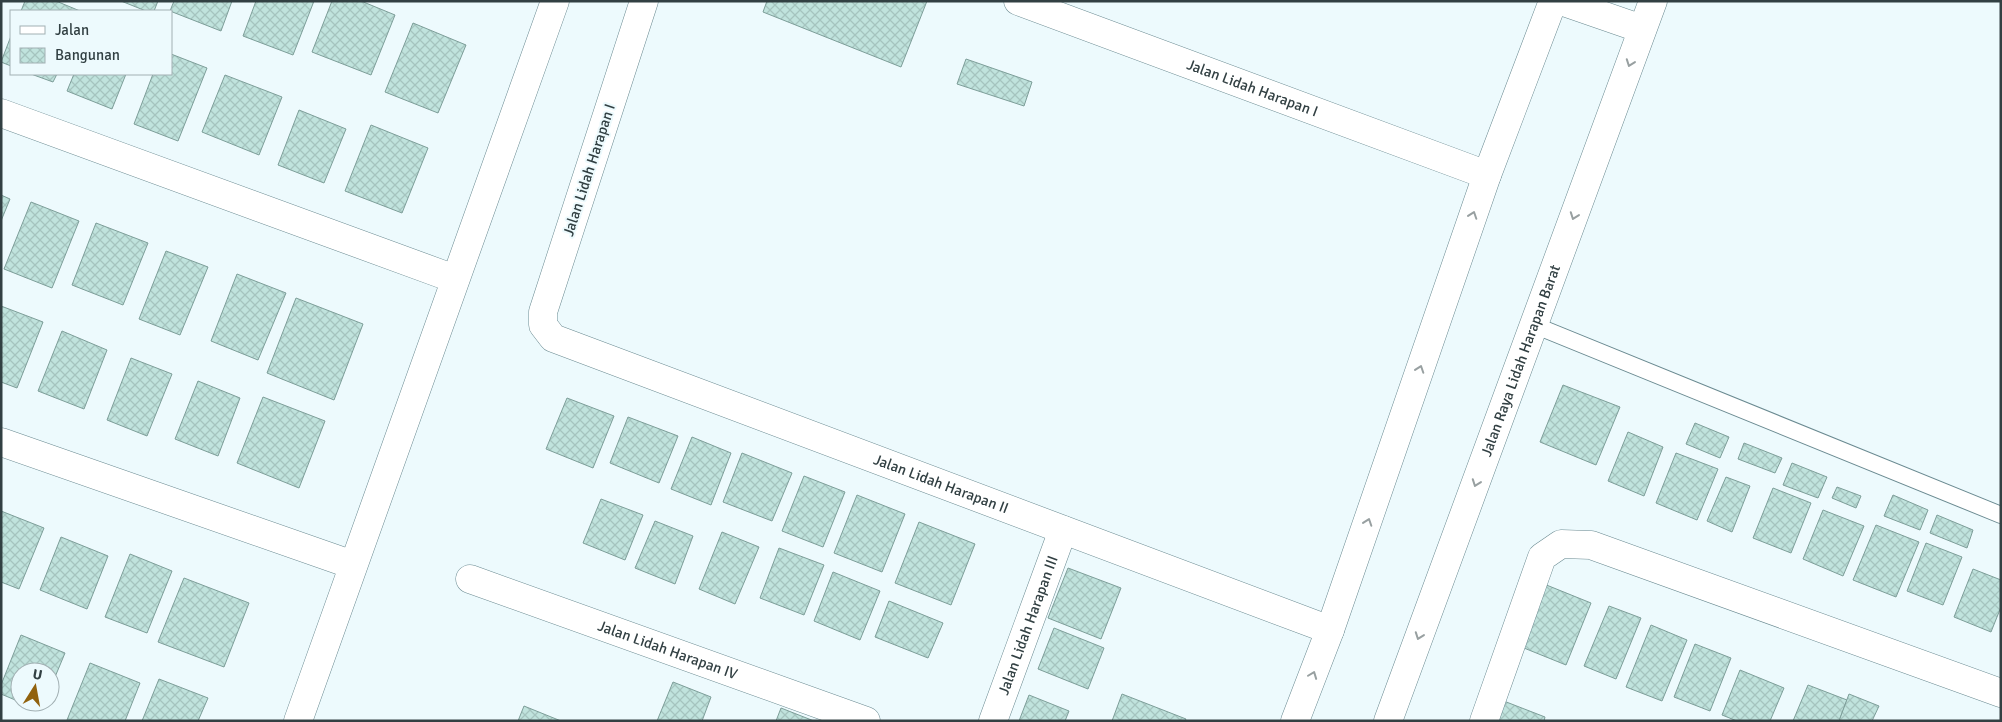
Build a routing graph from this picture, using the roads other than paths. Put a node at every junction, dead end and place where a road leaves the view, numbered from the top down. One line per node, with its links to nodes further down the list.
1 (555, 1): 10 (street)
2 (644, 1): 12 (street, Jalan Lidah Harapan I)
3 (1018, 1): 9 (street, Jalan Lidah Harapan I)
4 (1553, 1): 9 (street)
5 (1561, 1): 7 (street)
6 (1653, 1): 7 (street, Jalan Raya Lidah Harapan Barat)
7 (1642, 29): 11 (street, Jalan Raya Lidah Harapan Barat, one-way to 11)
8 (1, 113): 10 (street)
9 (1487, 175): 18 (street, one-way to 9)
10 (455, 280): 16 (street)
11 (1534, 325): 14 (lane); 24 (street, Jalan Raya Lidah Harapan Barat, one-way to 24)
12 (553, 338): 15 (street, Jalan Lidah Harapan II)
13 (1, 442): 16 (street)
14 (2001, 515)
15 (1063, 530): 18 (street, Jalan Lidah Harapan II); 22 (street, Jalan Lidah Harapan III)
16 (354, 565): 20 (street)
17 (470, 579): 21 (street, Jalan Lidah Harapan IV)
18 (1330, 630): 23 (street, one-way to 18)
19 (2001, 693): 25 (street)
20 (298, 721)
21 (866, 721)
22 (994, 721)
23 (1295, 721)
24 (1388, 721)
25 (1484, 721)

